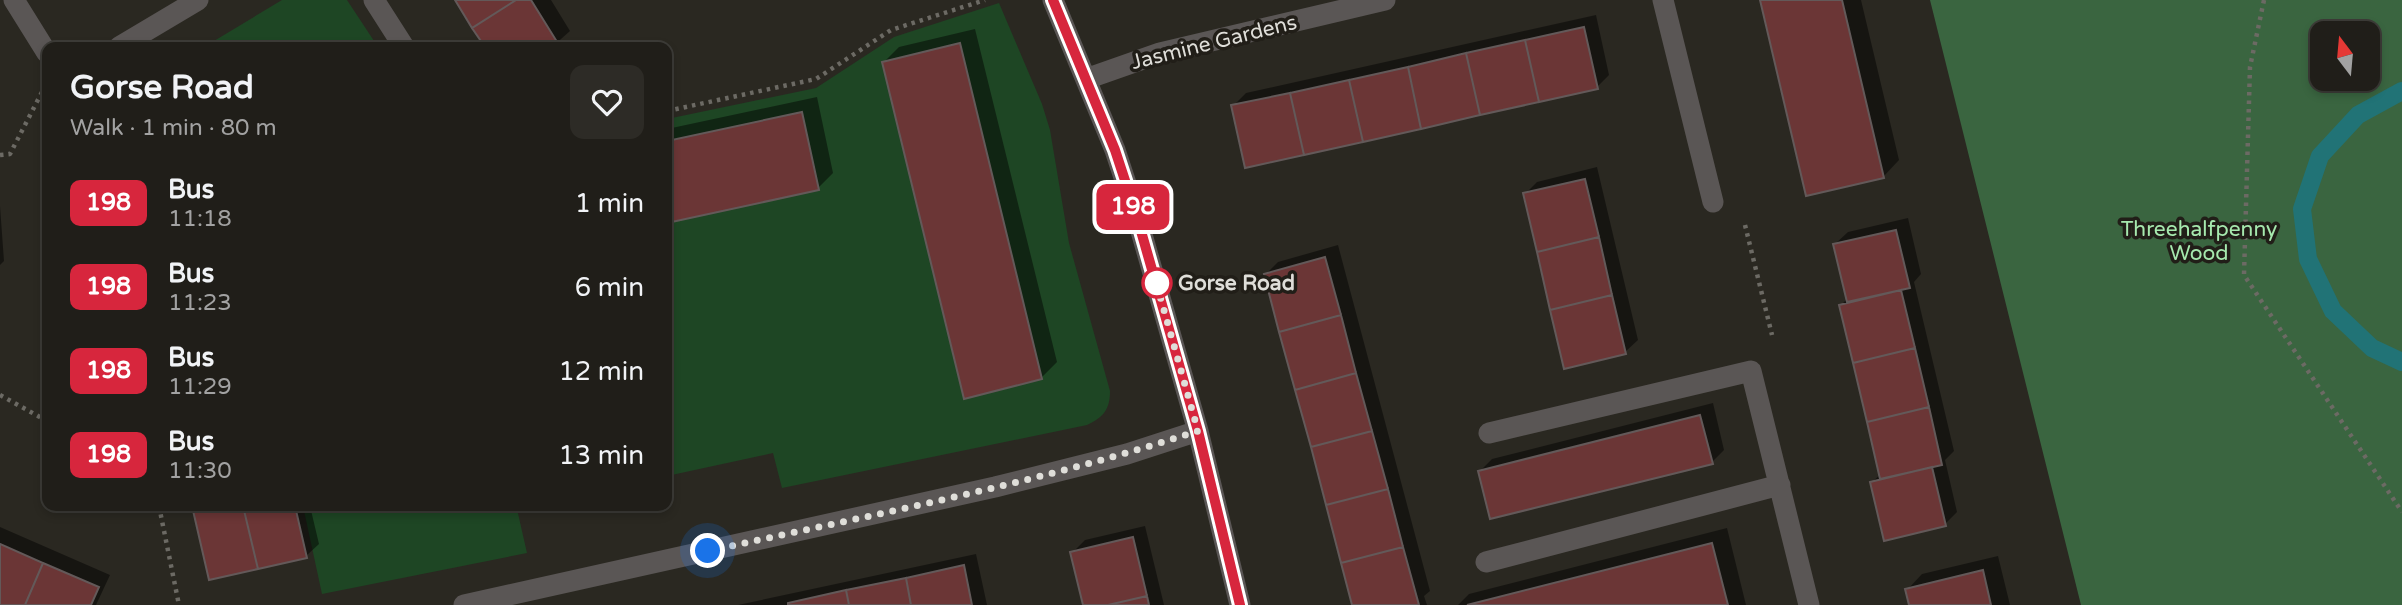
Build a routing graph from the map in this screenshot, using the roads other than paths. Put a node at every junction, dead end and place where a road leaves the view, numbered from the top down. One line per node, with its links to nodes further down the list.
1 (14, 0): 9 (street)
2 (198, 0): 7 (street)
3 (374, 0): 8 (street)
4 (1053, 0): 10 (street)
5 (1385, 0): 10 (street, Jasmine Gardens)
6 (1663, 0): 11 (street)
7 (127, 42)
8 (401, 42)
9 (42, 45)
10 (1086, 79): 12 (street)
11 (1713, 202)
12 (1198, 431): 16 (street); 17 (street)
13 (1489, 433): 14 (street)
14 (1780, 485): 15 (street); 18 (street)
15 (1486, 562)
16 (464, 605)
17 (1240, 605)
18 (1809, 605)

